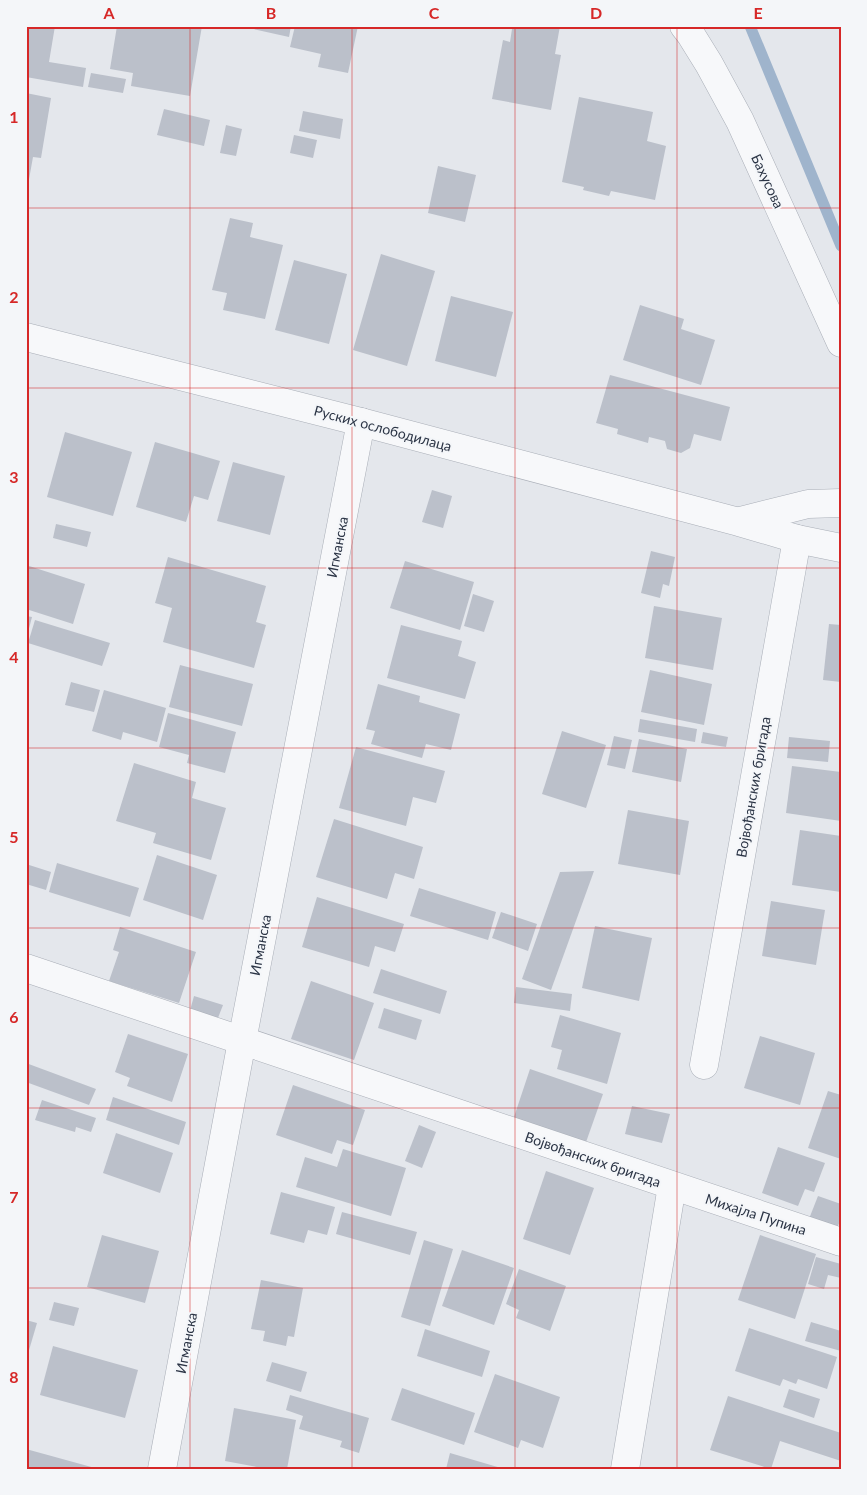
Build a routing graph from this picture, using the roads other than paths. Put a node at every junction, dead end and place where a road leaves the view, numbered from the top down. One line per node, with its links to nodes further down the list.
1 (684, 26): 3 (street, Бахусова)
2 (26, 337): 4 (street, Руских ослободилаца)
3 (841, 343)
4 (361, 422): 6 (street, Руских ослободилаца); 10 (street, Игманска)
5 (841, 504): 6 (street, Руских ослободилаца)
6 (739, 522): 7 (street, Руских ослободилаца)
7 (797, 539): 8 (street, Руских ослободилаца); 11 (street, Војвођанских бригада)
8 (841, 548)
9 (26, 968): 10 (street, Војвођанских бригада)
10 (242, 1041): 12 (street, Војвођанских бригада); 14 (street, Игманска)
11 (704, 1065)
12 (672, 1186): 13 (street, Михајла Пупина); 15 (street, Војвођанских бригада)
13 (841, 1242)
14 (162, 1469)
15 (625, 1469)

